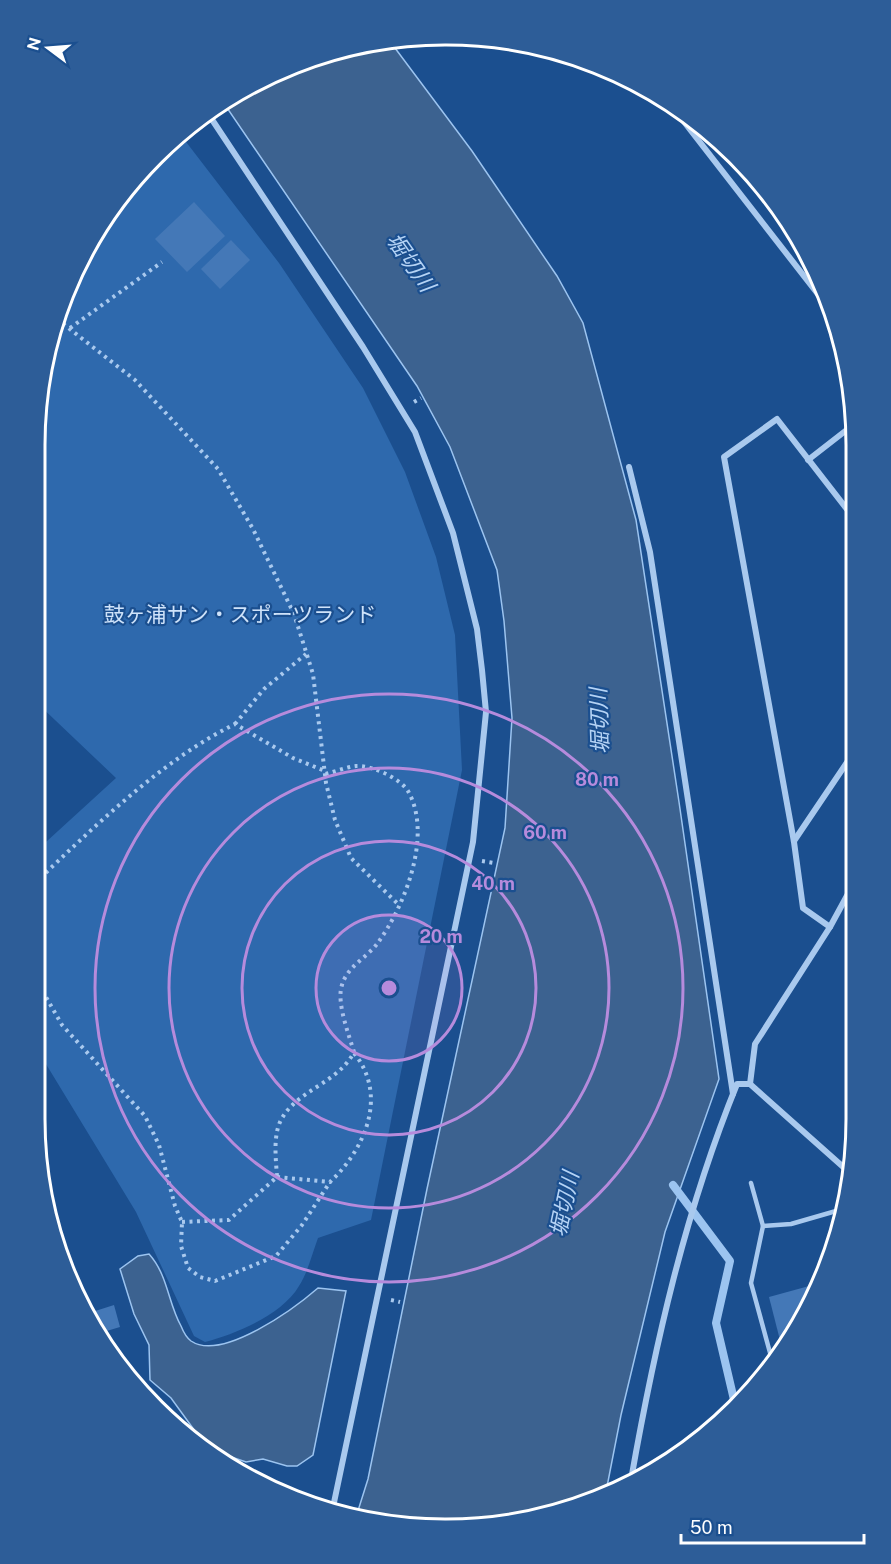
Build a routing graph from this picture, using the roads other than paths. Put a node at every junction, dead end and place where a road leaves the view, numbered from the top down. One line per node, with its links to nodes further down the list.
1 (212, 120): 20 (street)
2 (689, 128): 3 (street)
3 (816, 291)
4 (845, 431): 5 (street)
5 (808, 460): 7 (street); 9 (street)
6 (628, 467): 13 (street)
7 (846, 507)
8 (846, 764): 9 (street)
9 (794, 842): 11 (street)
10 (846, 898): 11 (street)
11 (830, 927): 12 (street)
12 (750, 1084): 13 (street); 14 (street)
13 (733, 1094): 19 (street)
14 (843, 1167)
15 (751, 1183): 17 (lane)
16 (835, 1211): 17 (lane)
17 (763, 1226): 18 (lane)
18 (770, 1353)
19 (632, 1473)
20 (334, 1503)

